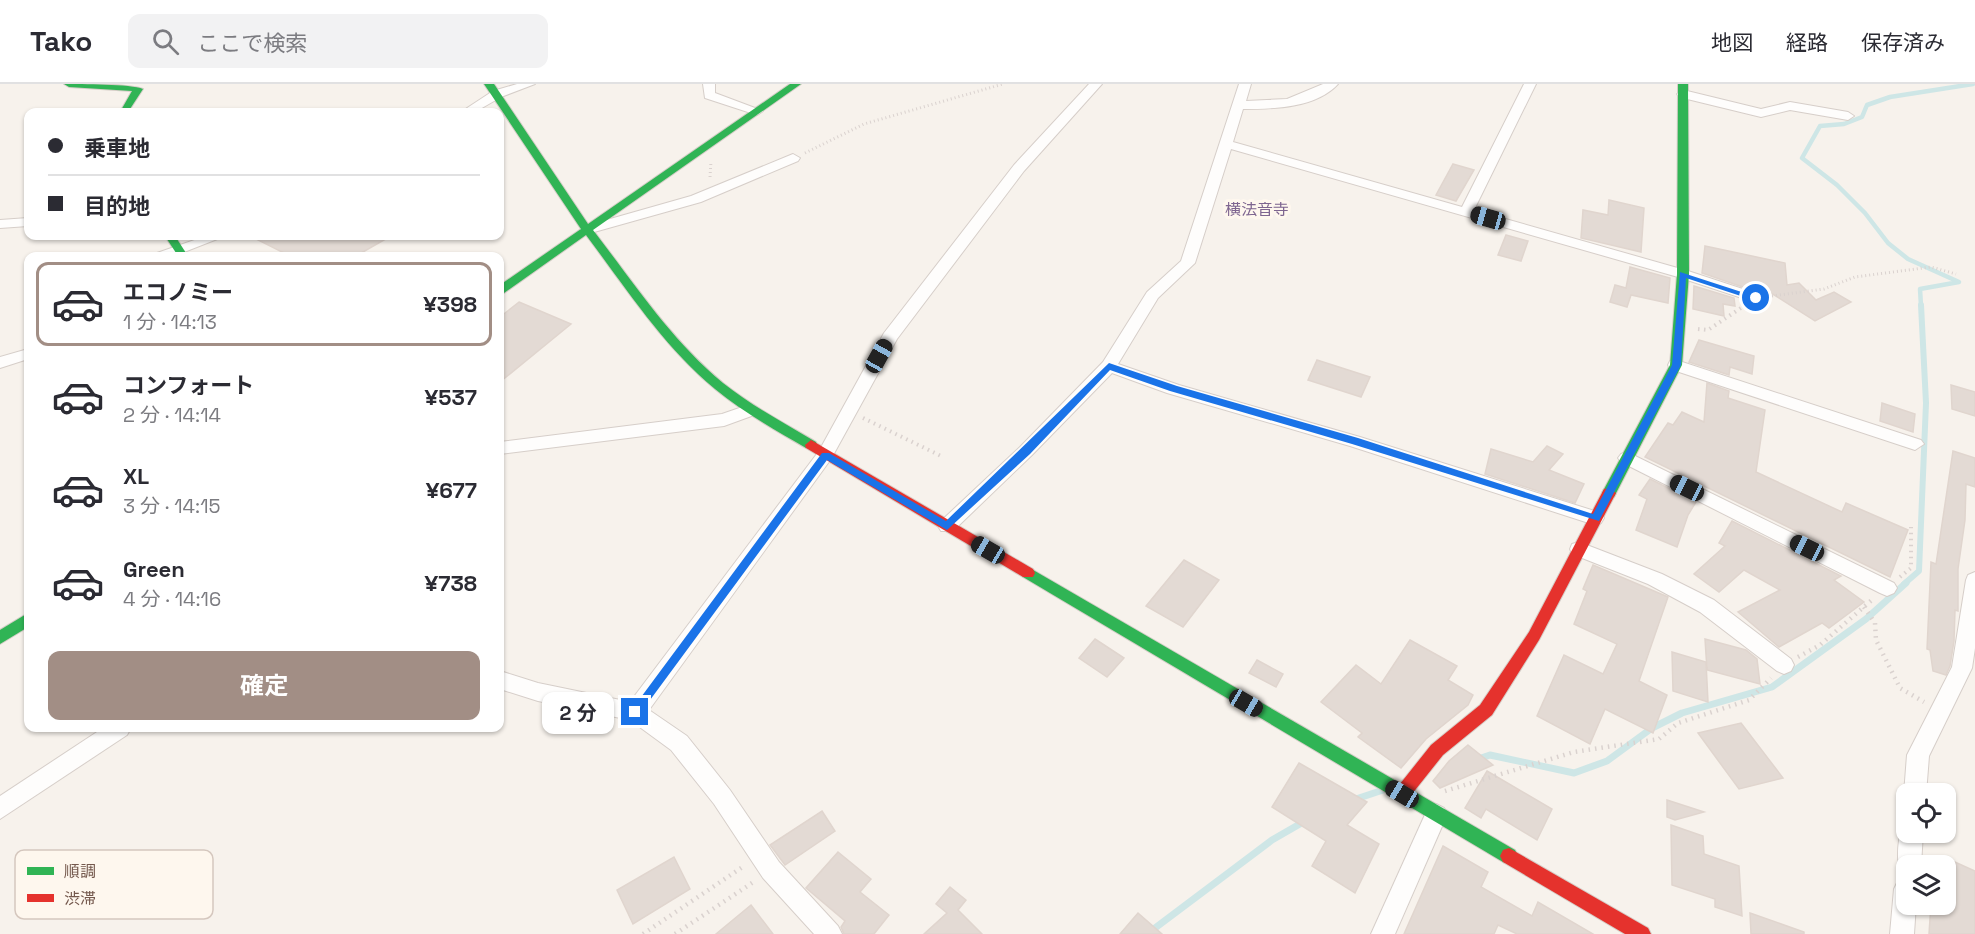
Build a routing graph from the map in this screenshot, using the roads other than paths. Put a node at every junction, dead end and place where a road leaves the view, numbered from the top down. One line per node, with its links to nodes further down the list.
1 (69, 84): 9 (street)
2 (529, 84): 11 (street)
3 (709, 84): 15 (street)
4 (796, 84): 15 (street)
5 (1096, 84): 36 (street)
6 (1245, 84): 12 (street)
7 (1332, 84): 12 (street)
8 (1530, 84): 19 (street)
9 (139, 86): 13 (street)
10 (1681, 87): 16 (street); 26 (street)
11 (493, 89): 14 (street); 22 (street)
12 (1238, 105): 17 (street)
13 (126, 108)
14 (472, 108)
15 (757, 111): 22 (street)
16 (1848, 116)
17 (1227, 144): 19 (street); 32 (street)
18 (793, 158): 22 (street)
19 (1467, 211): 26 (street)
20 (24, 222): 21 (street)
21 (5, 224): 23 (street)
22 (587, 230): 27 (street); 33 (street)
23 (0, 235)
24 (209, 240): 25 (street)
25 (183, 252)
26 (1683, 274): 28 (street); 31 (street)
27 (504, 287)
28 (1756, 298)
29 (24, 355): 30 (street)
30 (0, 363)
31 (1676, 365): 34 (street); 37 (street)
32 (1109, 366): 38 (street); 39 (street)
33 (751, 410): 35 (street); 36 (street)
34 (1915, 444)
35 (504, 448)
36 (825, 455): 39 (street); 47 (street)
37 (1627, 458): 38 (street); 42 (street)
38 (1595, 518): 40 (street)
39 (947, 526): 50 (street)
40 (1579, 549): 45 (street); 50 (street)
41 (1975, 580): 49 (street)
42 (1887, 588)
43 (24, 622): 44 (street)
44 (0, 638)
45 (1784, 665)
46 (504, 681): 47 (street)
47 (635, 712): 54 (street)
48 (114, 732): 51 (street)
49 (1916, 783)
50 (1402, 794): 52 (street)
51 (0, 808)
52 (1436, 815): 55 (street); 56 (street)
53 (1904, 915): 57 (street)
54 (830, 934)
55 (1383, 934)
56 (1642, 934)
57 (1902, 934)

